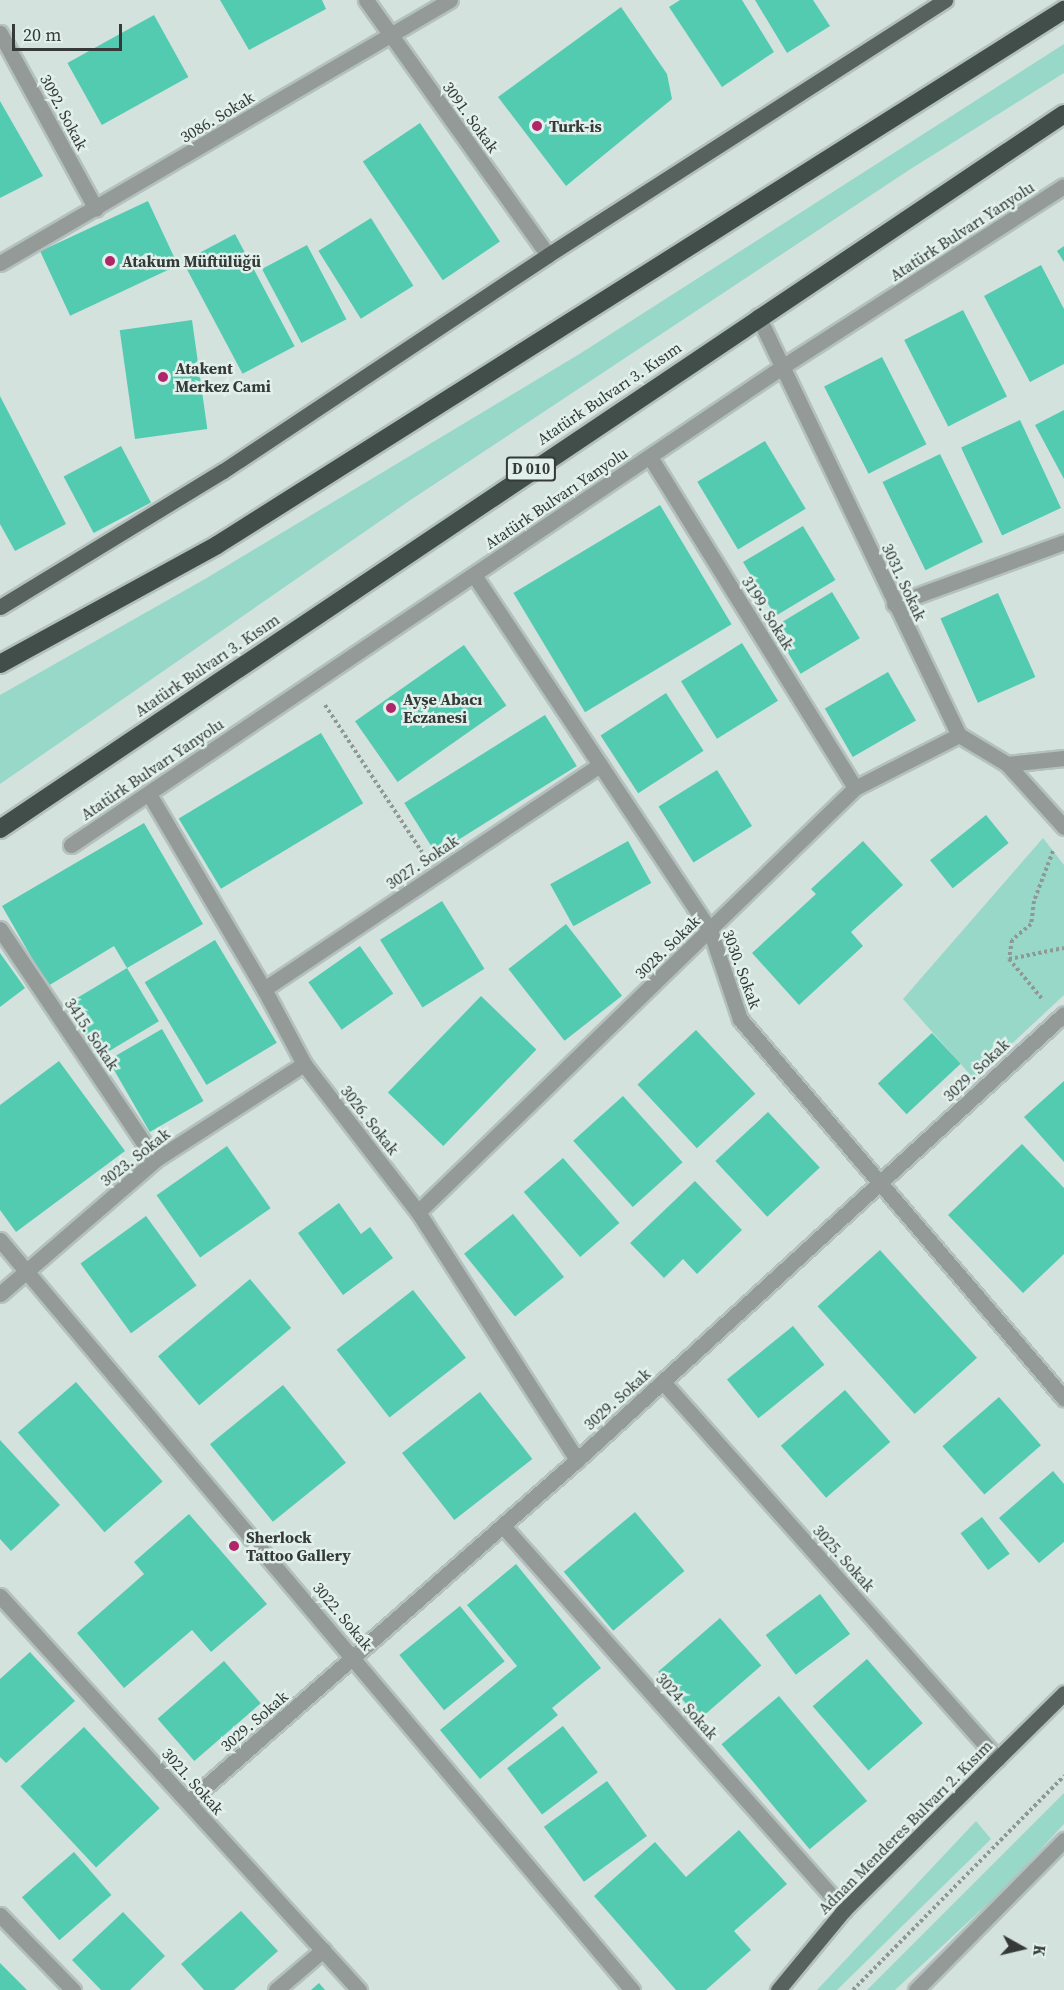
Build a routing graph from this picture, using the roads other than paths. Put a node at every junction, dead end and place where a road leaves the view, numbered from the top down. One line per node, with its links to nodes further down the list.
1 (366, 0): 6 (street, 3091. Sokak)
2 (450, 0): 6 (street, 3086. Sokak)
3 (945, 0): 10 (main road)
4 (1064, 10): 19 (highway)
5 (0, 33): 9 (street, 3092. Sokak)
6 (389, 35): 9 (street, 3086. Sokak); 10 (street, 3091. Sokak)
7 (1064, 114): 12 (highway, Atatürk Bulvarı 3. Kısım / D 010)
8 (1064, 186): 13 (street, Atatürk Bulvarı Yanyolu)
9 (96, 209): 11 (street, 3086. Sokak)
10 (548, 255): 18 (main road)
11 (0, 263)
12 (758, 316): 13 (street, 3031. Sokak); 27 (highway, Atatürk Bulvarı 3. Kısım / D 010)
13 (785, 365): 14 (street, Atatürk Bulvarı Yanyolu); 17 (street, 3031. Sokak)
14 (650, 457): 16 (street, Atatürk Bulvarı Yanyolu); 24 (street, 3199. Sokak)
15 (1064, 542): 17 (street)
16 (474, 575): 23 (street, 3030. Sokak); 25 (street, Atatürk Bulvarı Yanyolu)
17 (894, 604): 20 (street, 3031. Sokak)
18 (0, 607)
19 (0, 664)
20 (959, 735): 22 (street); 24 (street, 3028. Sokak)
21 (1064, 758): 22 (street)
22 (1007, 764): 26 (street)
23 (600, 765): 30 (street, 3030. Sokak); 31 (street, 3027. Sokak)
24 (855, 788): 30 (street, 3028. Sokak)
25 (148, 794): 28 (street, Atatürk Bulvarı Yanyolu); 31 (street, 3026. Sokak)
26 (1064, 827)
27 (0, 829)
28 (71, 845)
29 (0, 928): 34 (street, 3415. Sokak)
30 (710, 930): 35 (street, 3030. Sokak); 36 (street, 3028. Sokak)
31 (264, 989): 33 (street, 3026. Sokak)
32 (1057, 1011): 35 (street, 3029. Sokak)
33 (304, 1064): 34 (street, 3023. Sokak); 36 (street, 3026. Sokak)
34 (155, 1160): 38 (street, 3023. Sokak)
35 (878, 1185): 40 (street, 3029. Sokak); 41 (street, 3030. Sokak)
36 (418, 1212): 42 (street, 3026. Sokak)
37 (0, 1240): 38 (street, 3022. Sokak)
38 (24, 1271): 39 (street, 3023. Sokak); 45 (street, 3022. Sokak)
39 (0, 1294)
40 (663, 1382): 42 (street, 3029. Sokak); 47 (street, 3025. Sokak)
41 (1064, 1399)
42 (578, 1460): 43 (street, 3029. Sokak)
43 (503, 1526): 45 (street, 3029. Sokak); 50 (street, 3024. Sokak)
44 (0, 1596): 48 (street, 3021. Sokak)
45 (354, 1658): 48 (street, 3029. Sokak); 56 (street, 3022. Sokak)
46 (1064, 1694): 47 (main road, Adnan Menderes Bulvarı 2. Kısım)
47 (998, 1759): 50 (main road, Adnan Menderes Bulvarı 2. Kısım)
48 (188, 1802): 52 (street, 3021. Sokak)
49 (1064, 1840): 58 (street)
50 (844, 1910): 57 (main road, Adnan Menderes Bulvarı 2. Kısım)
51 (0, 1915): 53 (street)
52 (322, 1950): 54 (street); 55 (street, 3021. Sokak)
53 (73, 1990)
54 (276, 1990)
55 (359, 1990)
56 (632, 1990)
57 (778, 1990)
58 (916, 1990)

